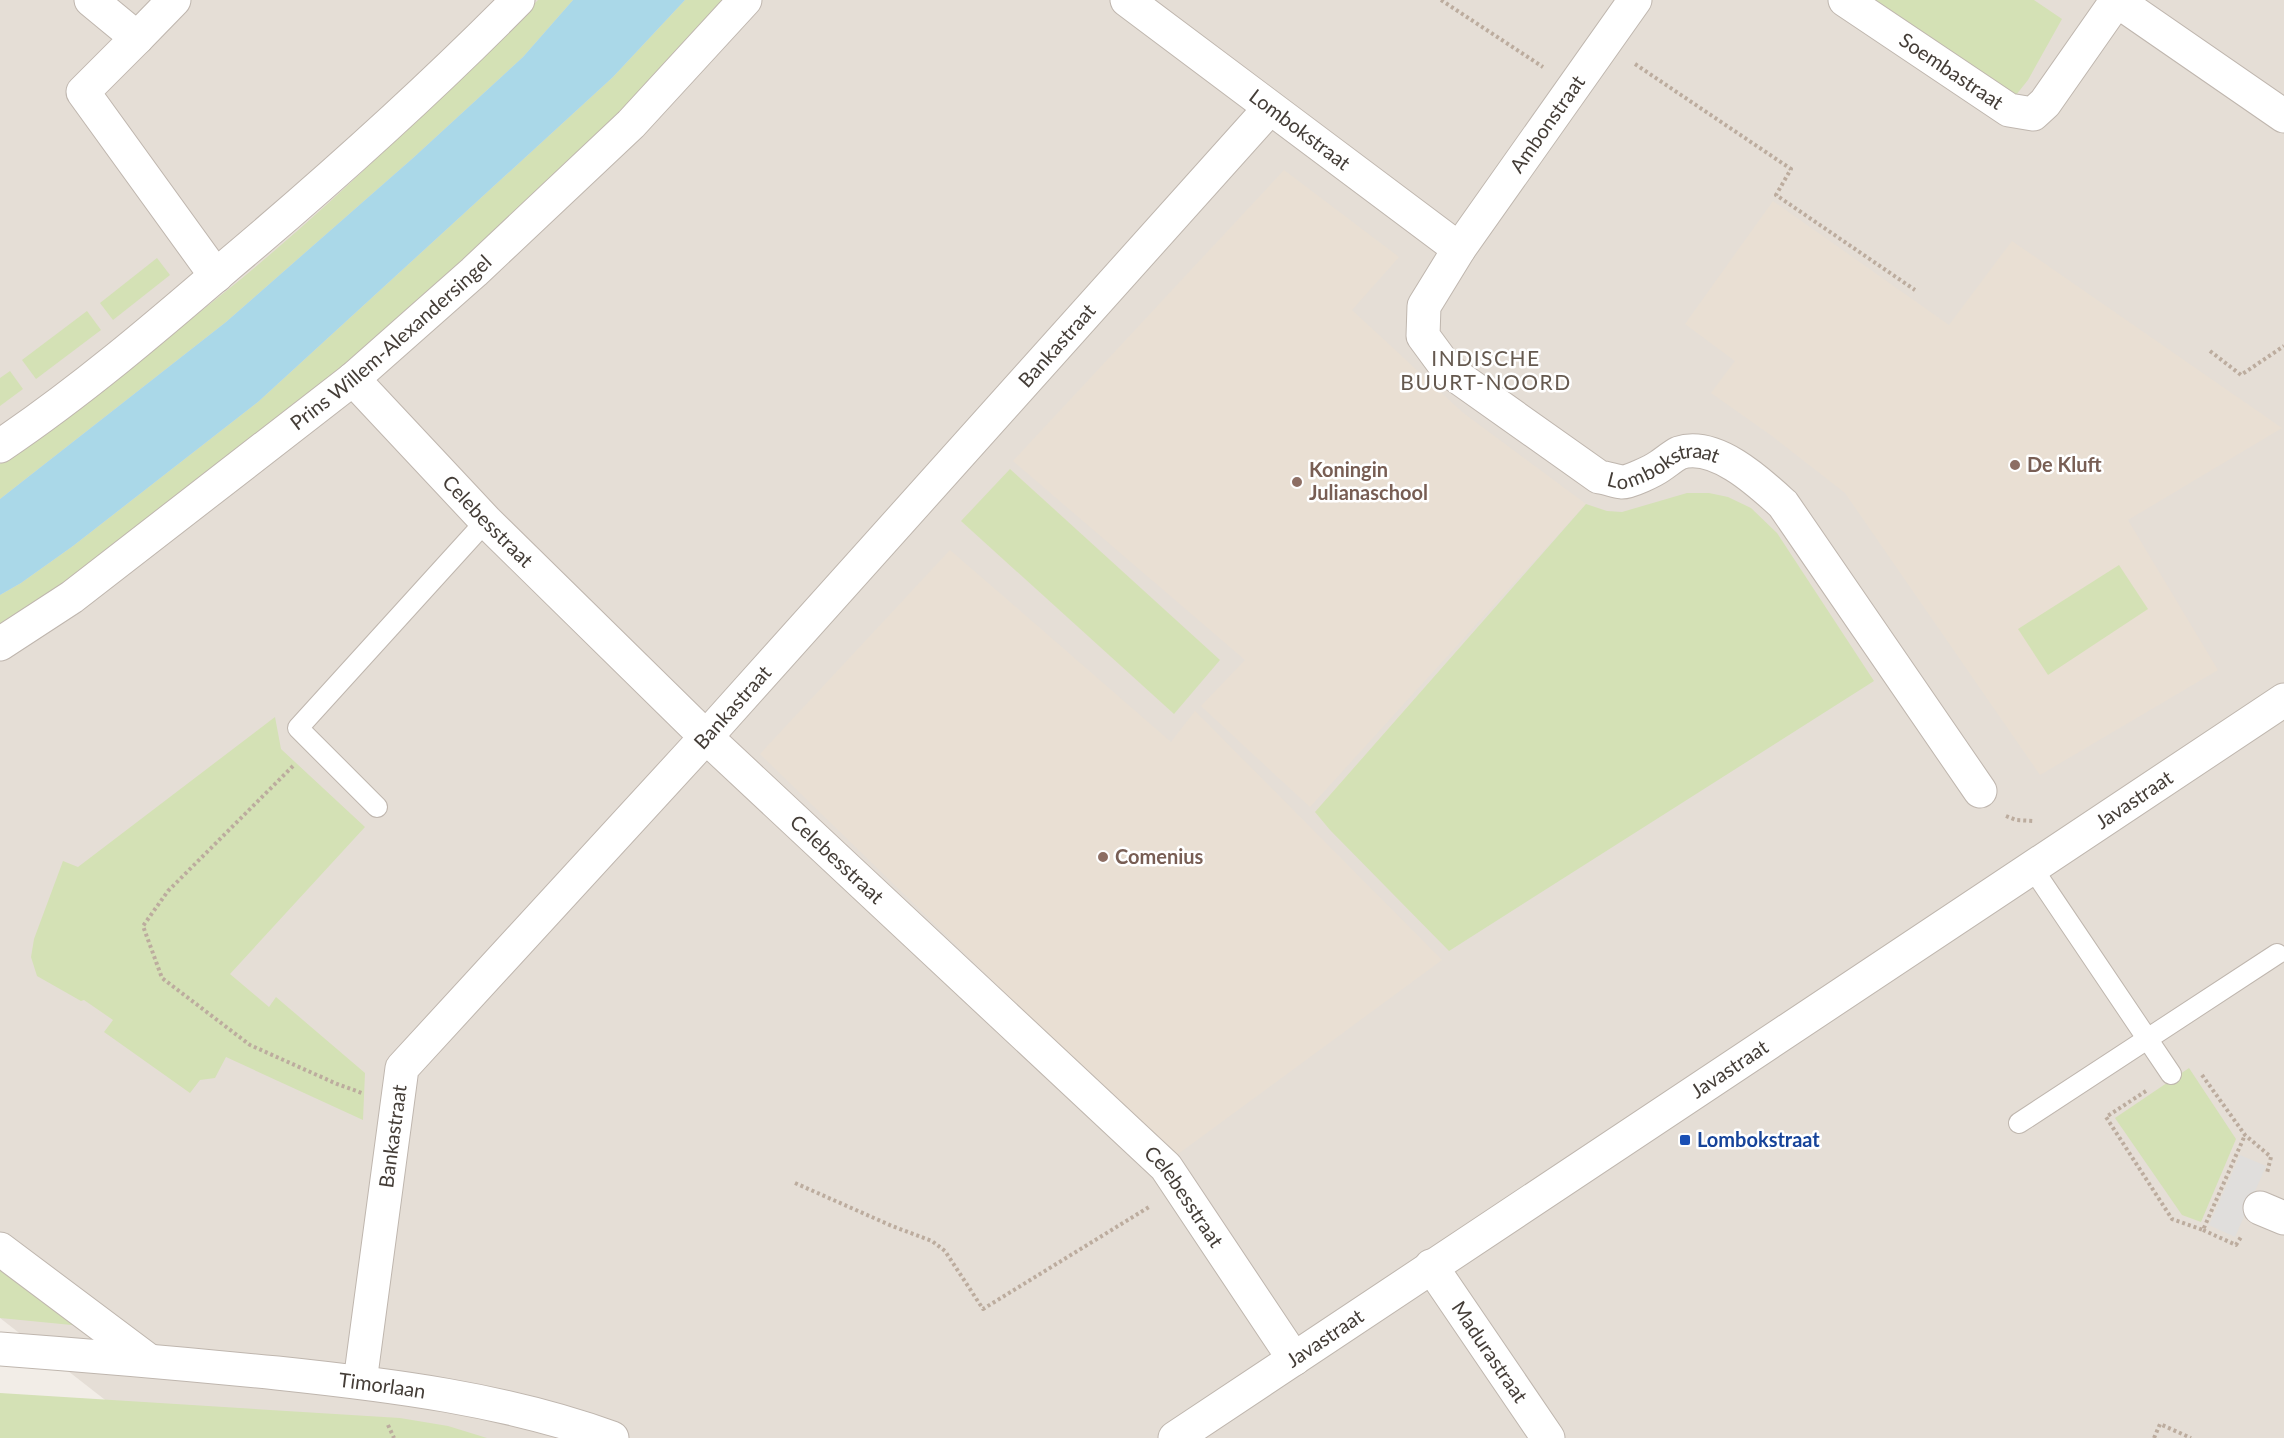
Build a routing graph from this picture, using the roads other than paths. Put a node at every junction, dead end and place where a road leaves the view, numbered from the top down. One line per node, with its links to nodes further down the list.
1 (91, 0): 9 (street)
2 (174, 0): 9 (street)
3 (518, 0): 13 (street)
4 (745, 0): 14 (street, Prins Willem-Alexandersingel)
5 (1127, 0): 10 (street, Lombokstraat)
6 (1635, 0): 12 (street, Ambonstraat)
7 (1845, 0): 8 (street, Soembastraat)
8 (2116, 0): 11 (street, Soembastraat)
9 (137, 38): 13 (street)
10 (1270, 108): 12 (street, Lombokstraat); 19 (street, Bankastraat)
11 (2284, 116)
12 (1459, 249): 20 (street, Lombokstraat)
13 (216, 276): 15 (street)
14 (353, 379): 16 (street, Celebesstraat); 17 (street, Prins Willem-Alexandersingel)
15 (0, 446)
16 (486, 521): 19 (street, Celebesstraat); 21 (lane)
17 (0, 644)
18 (2284, 700): 22 (street, Javastraat)
19 (706, 737): 30 (street, Celebesstraat); 32 (street, Bankastraat)
20 (1980, 791)
21 (377, 807)
22 (2033, 868): 24 (lane); 28 (street, Javastraat)
23 (2277, 954): 24 (lane)
24 (2148, 1039): 25 (lane); 26 (lane)
25 (2171, 1074)
26 (2019, 1124)
27 (0, 1249): 31 (street)
28 (1431, 1266): 30 (street, Javastraat); 35 (street, Madurastraat)
29 (0, 1349): 31 (street, Timorlaan)
30 (1294, 1359): 34 (street, Javastraat)
31 (148, 1360): 32 (street, Timorlaan)
32 (360, 1382): 33 (street, Timorlaan)
33 (612, 1438)
34 (1175, 1438)
35 (1548, 1438)

